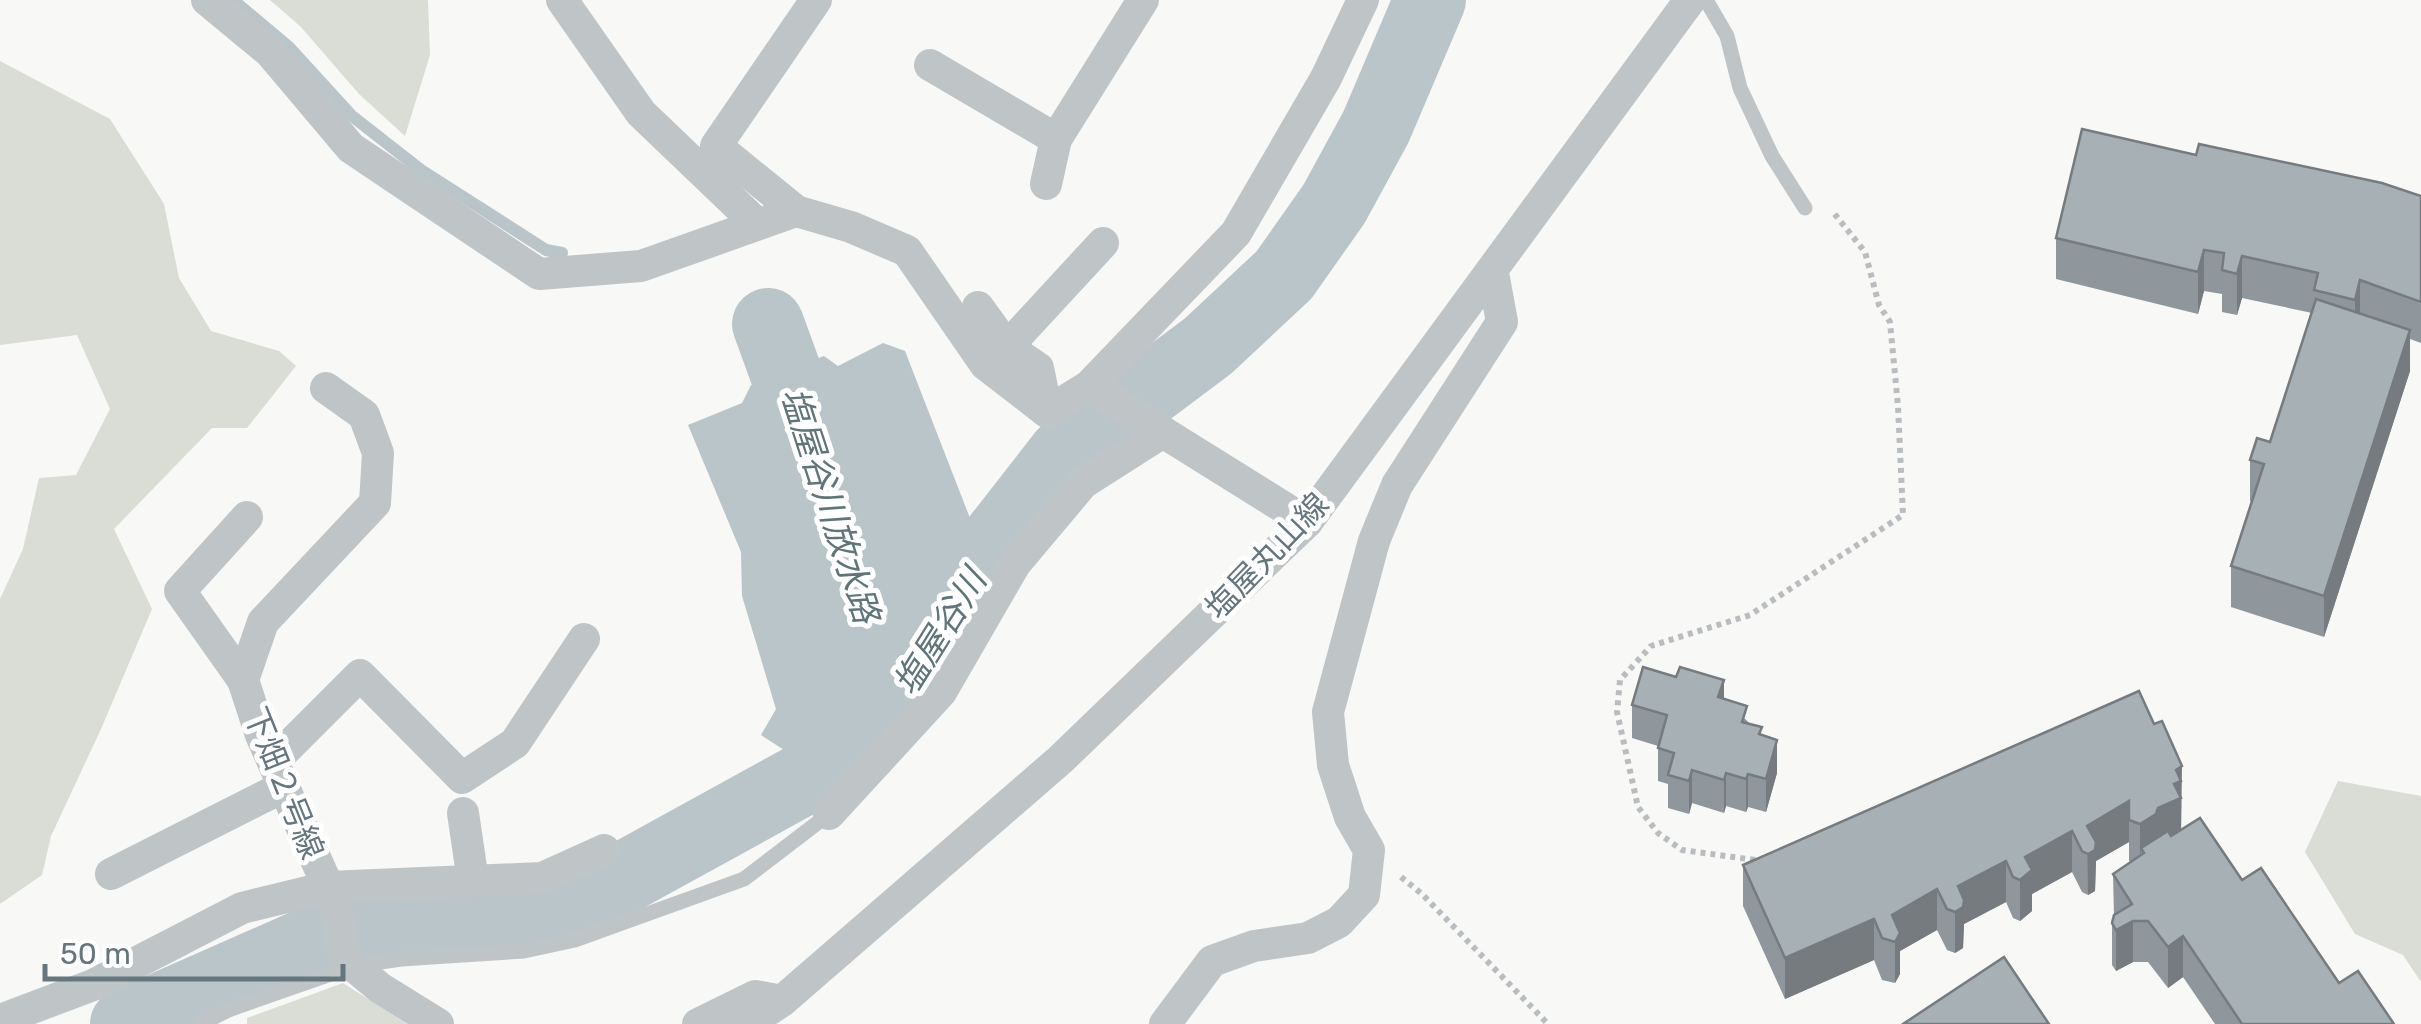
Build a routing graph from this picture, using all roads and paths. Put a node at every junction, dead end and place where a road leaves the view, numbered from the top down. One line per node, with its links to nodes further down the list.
1 (207, 0): 12 (street)
2 (562, 0): 12 (street)
3 (816, 0): 11 (street)
4 (1142, 0): 8 (street)
5 (1363, 0): 18 (street)
6 (1685, 2): 10 (lane); 14 (street, 塩屋丸山線)
7 (930, 65): 8 (street)
8 (1056, 139): 9 (street)
9 (1046, 184)
10 (1805, 208): 29 (path)
11 (796, 211): 12 (street); 19 (street)
12 (757, 224)
13 (1104, 243): 16 (street)
14 (1493, 273): 22 (street, 塩屋丸山線); 40 (street)
15 (978, 307): 16 (street)
16 (1007, 347): 19 (street)
17 (326, 388): 24 (street, 下畑２号線)
18 (1102, 394): 19 (street); 20 (street)
19 (1048, 412)
20 (1163, 432): 22 (street); 27 (street)
21 (247, 518): 24 (street)
22 (1307, 522): 35 (street, 塩屋丸山線)
23 (584, 638): 25 (street)
24 (243, 680): 25 (street, 下畑２号線)
25 (278, 774): 30 (street); 33 (street, 下畑２号線)
26 (463, 813): 31 (street)
27 (829, 814): 34 (lane)
28 (604, 850): 31 (street)
29 (1755, 860)
30 (111, 874)
31 (473, 881): 33 (street)
32 (1422, 894): 41 (path)
33 (332, 896): 34 (street, 下畑２号線); 36 (street)
34 (349, 962): 37 (lane); 38 (street)
35 (769, 1015): 39 (street)
36 (0, 1020)
37 (202, 1024)
38 (438, 1024)
39 (698, 1024)
40 (1165, 1024)
41 (1548, 1024)

